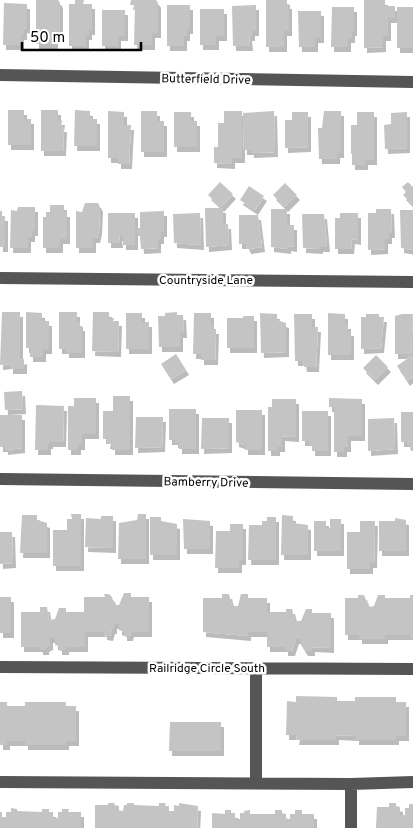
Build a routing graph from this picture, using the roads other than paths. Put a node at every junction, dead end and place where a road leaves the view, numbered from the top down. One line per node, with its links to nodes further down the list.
1 (0, 75): 2 (street, Butterfield Drive)
2 (413, 82)
3 (0, 278): 4 (street, Countryside Lane)
4 (413, 282)
5 (0, 479): 6 (street, Bamberry Drive)
6 (413, 484)
7 (0, 667): 8 (street, Railridge Circle South)
8 (256, 668): 9 (street, Railridge Circle South); 12 (street)
9 (413, 668)
10 (0, 782): 12 (street)
11 (413, 782): 13 (street)
12 (256, 783): 13 (street)
13 (351, 784): 14 (street)
14 (351, 828)

